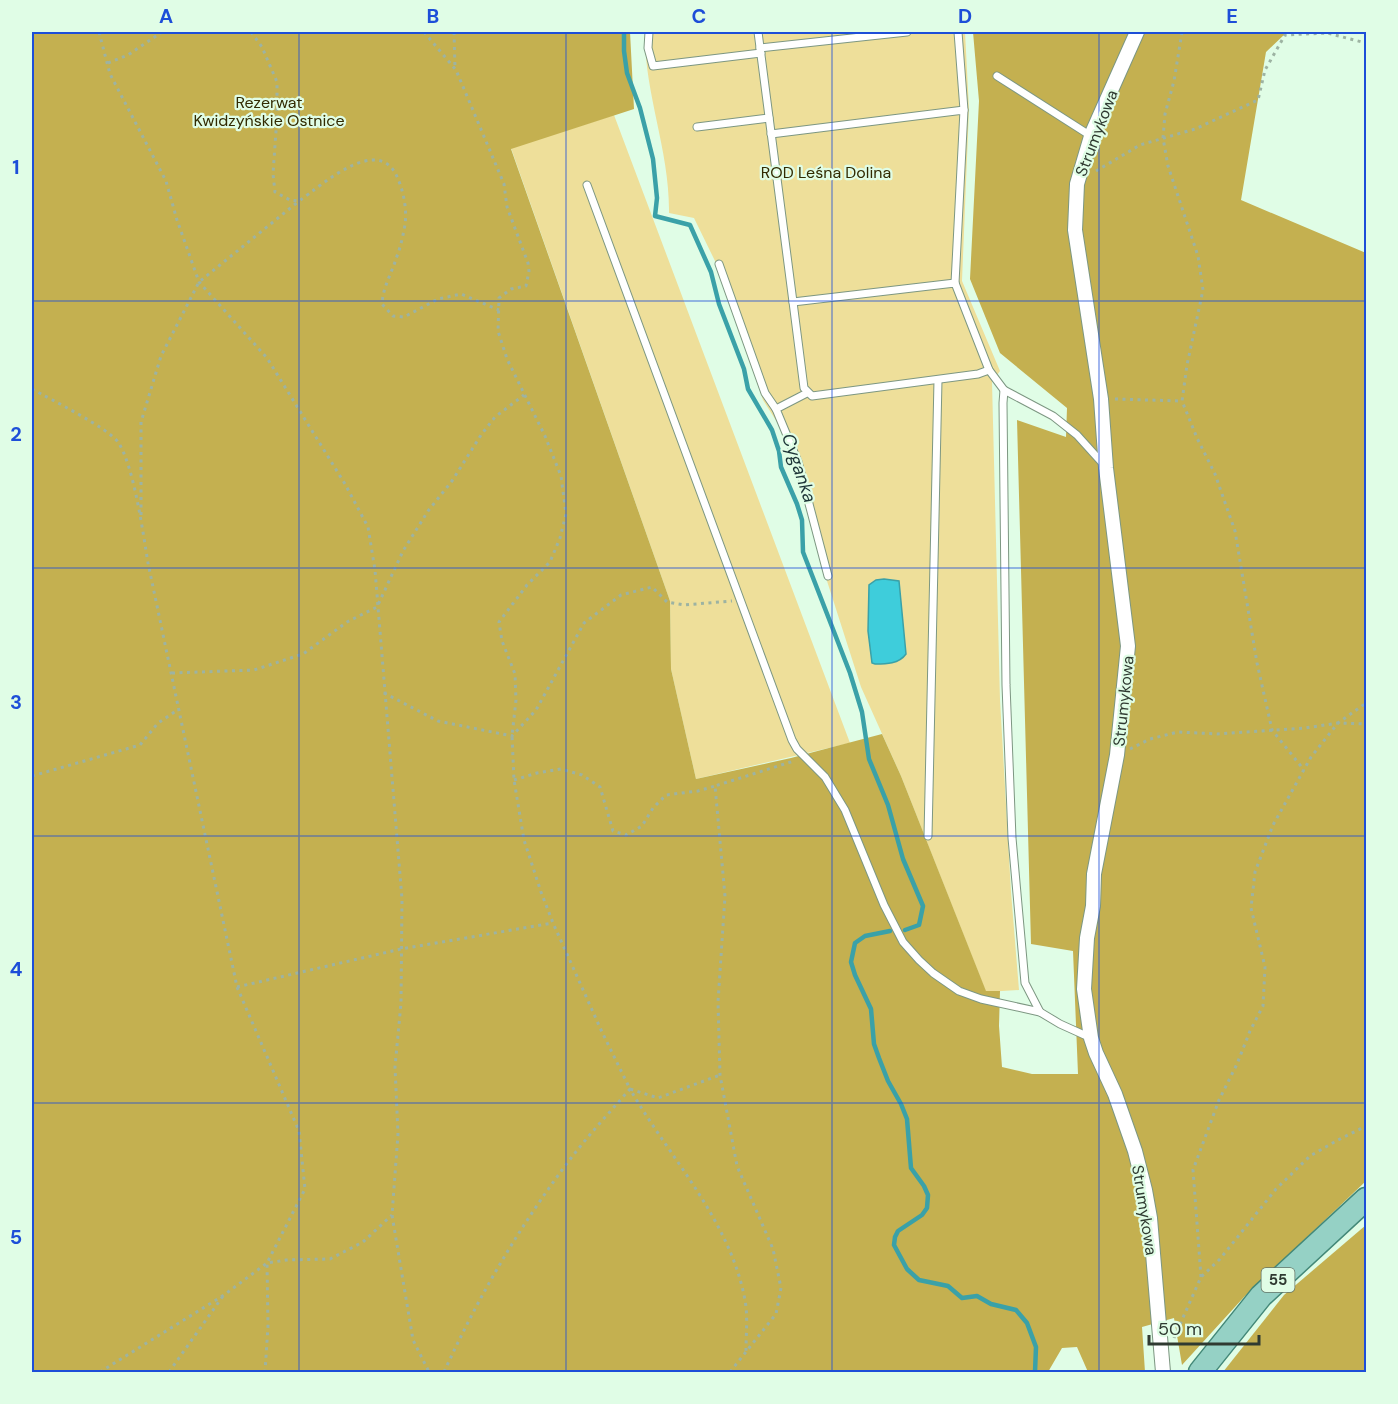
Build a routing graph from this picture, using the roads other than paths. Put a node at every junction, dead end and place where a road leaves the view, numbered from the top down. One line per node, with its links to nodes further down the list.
1 (648, 32): 6 (lane)
2 (758, 32): 6 (lane)
3 (907, 32): 6 (lane)
4 (958, 32): 8 (lane)
5 (1137, 32): 12 (street, Strumykowa)
6 (760, 51): 9 (lane)
7 (998, 76): 12 (lane)
8 (964, 110): 11 (lane); 15 (lane)
9 (769, 118): 10 (lane); 11 (lane)
10 (698, 127)
11 (771, 134): 16 (lane)
12 (1091, 136): 22 (street, Strumykowa)
13 (587, 185): 25 (lane)
14 (719, 264): 21 (lane)
15 (956, 283): 16 (lane); 17 (lane)
16 (793, 302): 20 (lane)
17 (989, 370): 18 (lane); 19 (lane)
18 (938, 380): 20 (lane); 24 (lane)
19 (1004, 390): 22 (lane); 25 (lane)
20 (807, 393): 21 (lane)
21 (776, 409): 23 (lane)
22 (1106, 468): 26 (street, Strumykowa)
23 (828, 576)
24 (928, 836)
25 (1040, 1012): 26 (lane)
26 (1091, 1038): 28 (street, Strumykowa)
27 (1366, 1199): 29 (main road, 55)
28 (1161, 1370)
29 (1200, 1372)

